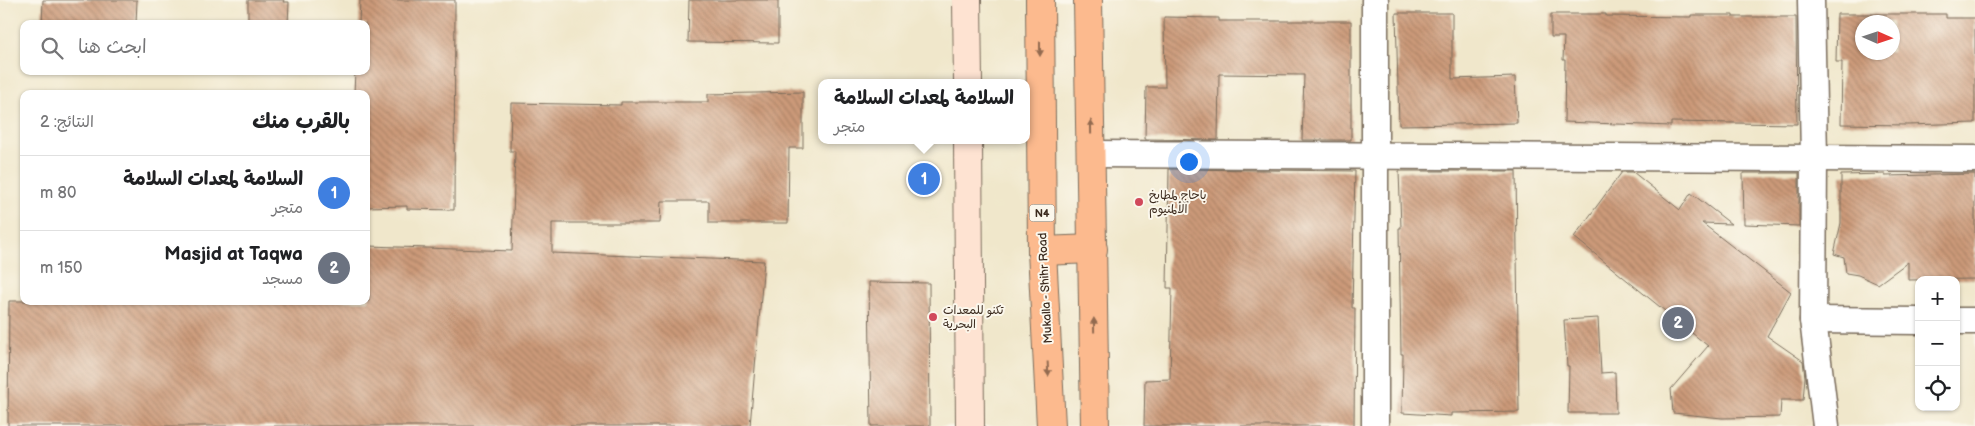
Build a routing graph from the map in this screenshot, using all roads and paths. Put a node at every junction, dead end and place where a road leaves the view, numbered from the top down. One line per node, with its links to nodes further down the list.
1 (967, 0): 6 (street)
2 (1040, 0): 13 (highway, Mukalla - Shihr Road / N4, one-way to 13)
3 (1088, 0): 8 (highway, one-way to 3)
4 (1375, 0): 9 (street)
5 (1811, 0): 10 (street)
6 (968, 79)
7 (968, 144): 18 (street)
8 (1091, 154): 9 (street); 12 (highway)
9 (1376, 156): 10 (street); 21 (street)
10 (1814, 158): 11 (street); 14 (street)
11 (1975, 159)
12 (1093, 249): 13 (highway); 20 (highway, one-way to 12)
13 (1042, 251): 19 (highway, Mukalla - Shihr Road / N4, one-way to 19)
14 (1813, 320): 15 (street); 22 (street)
15 (1915, 321)
16 (1960, 321): 17 (street)
17 (1975, 321)
18 (970, 426)
19 (1052, 426)
20 (1095, 426)
21 (1375, 426)
22 (1826, 426)

